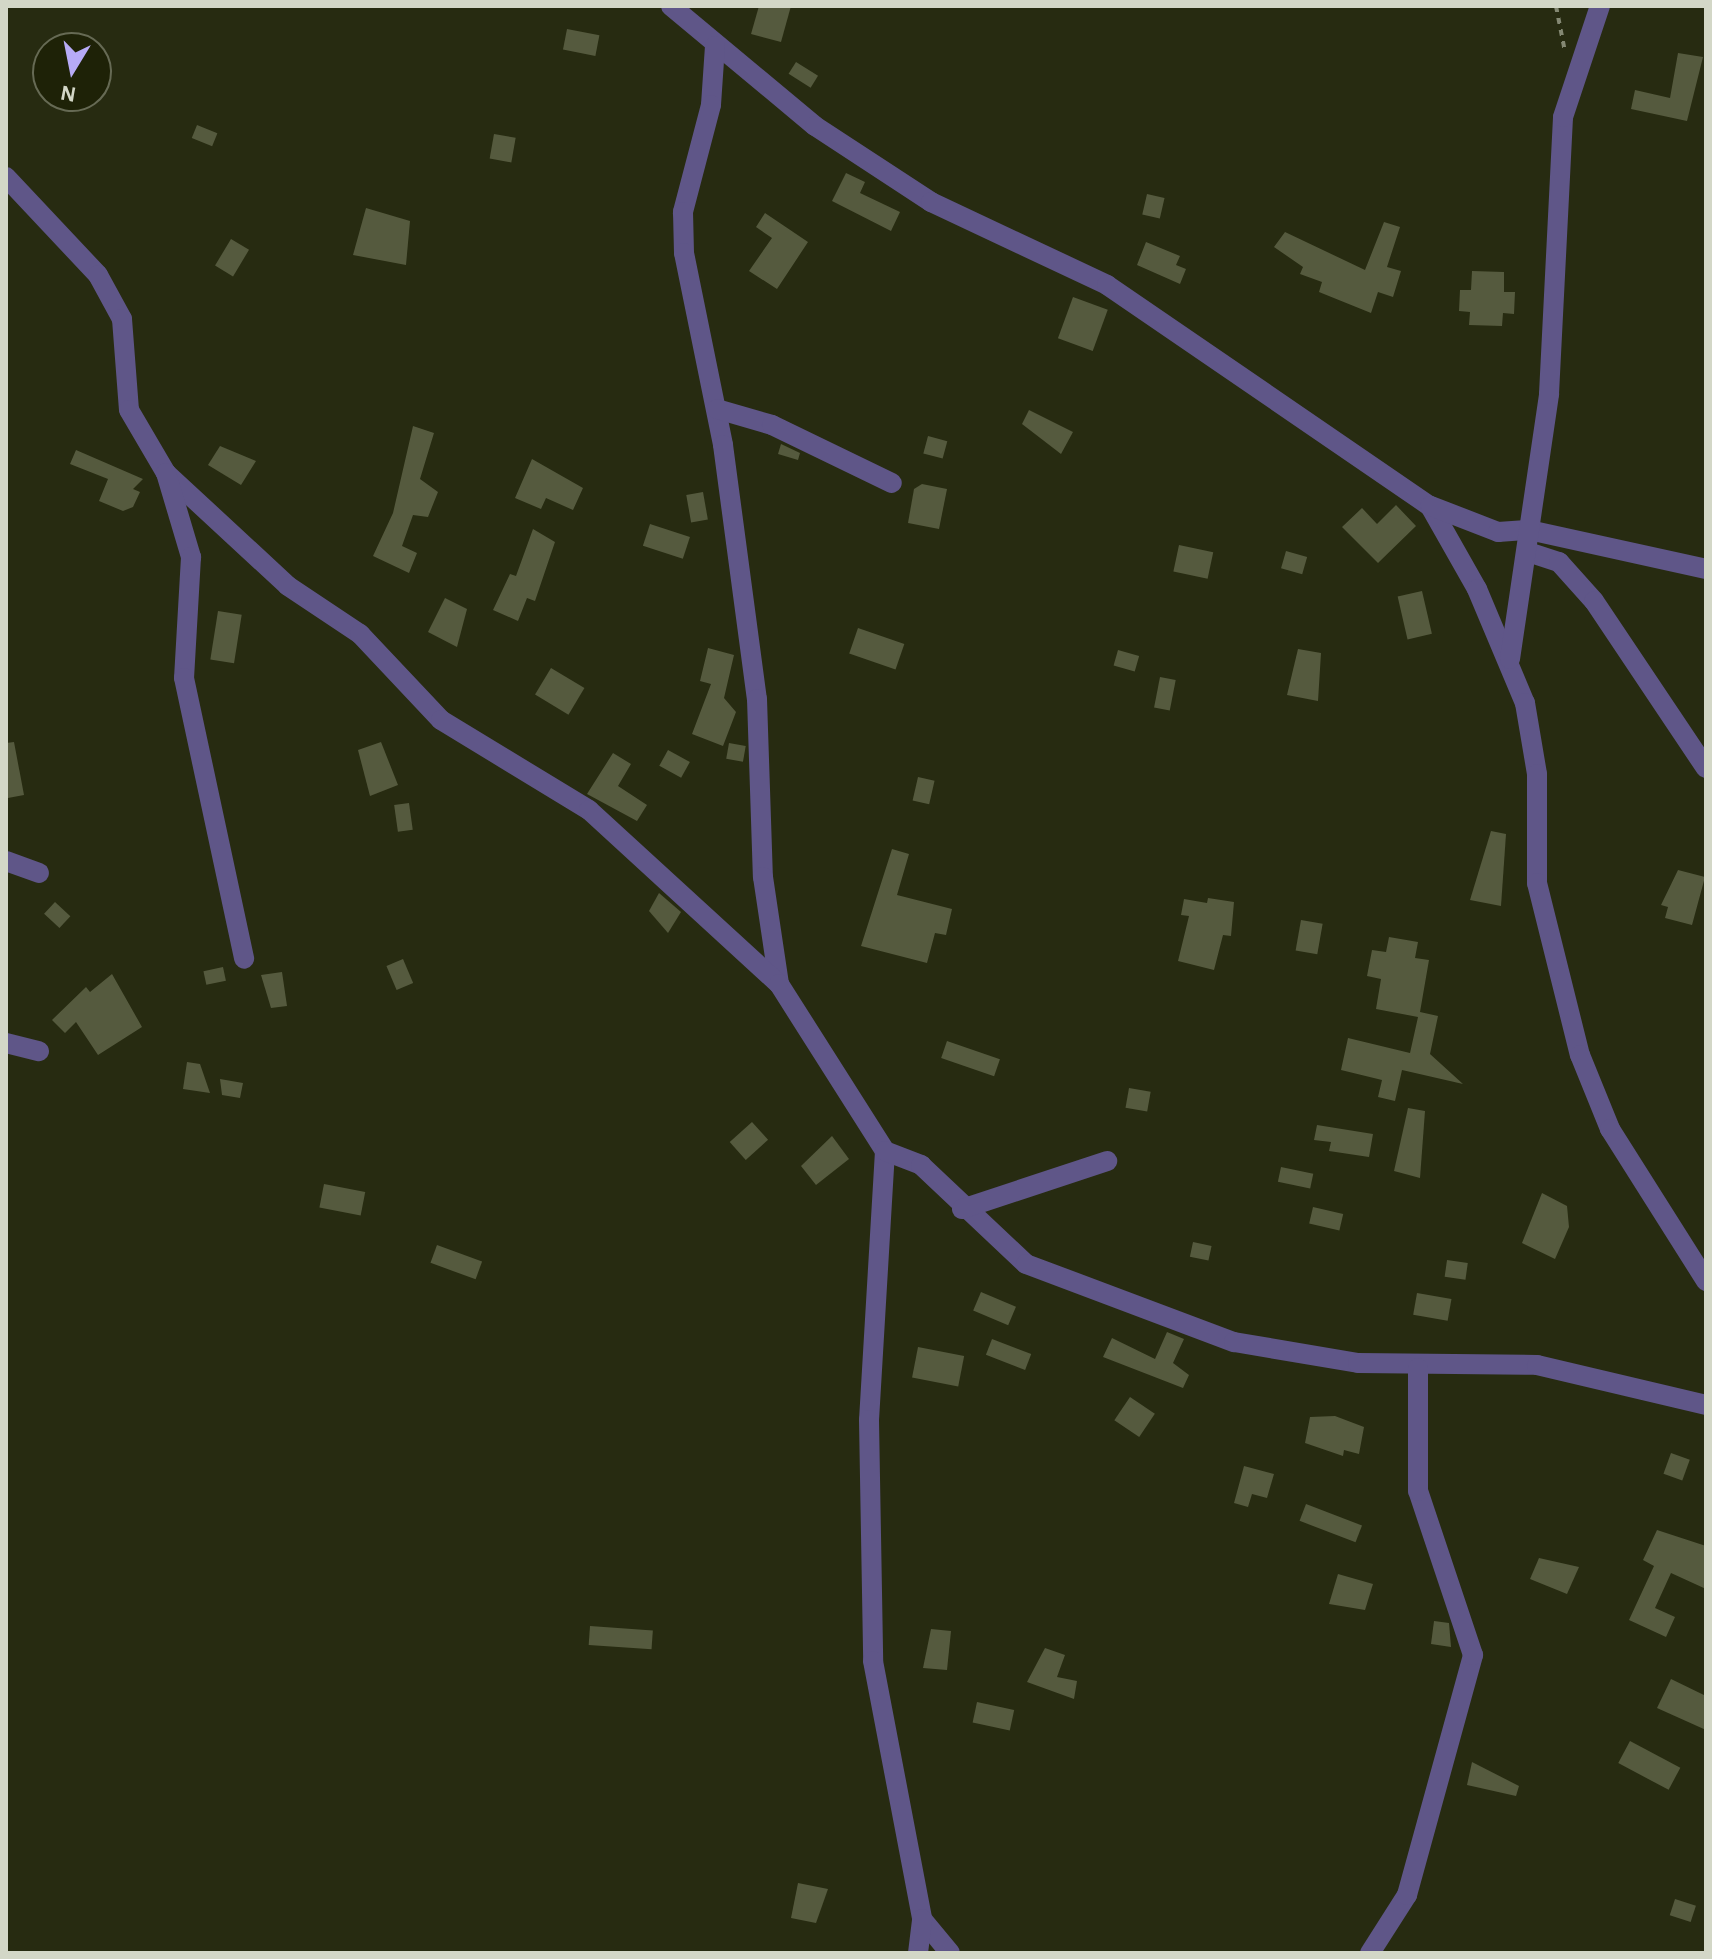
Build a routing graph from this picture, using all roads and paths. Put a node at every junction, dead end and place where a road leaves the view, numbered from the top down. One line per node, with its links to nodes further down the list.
1 (671, 6): 4 (street)
2 (1556, 6): 5 (path)
3 (1600, 6): 5 (street)
4 (715, 46): 7 (street); 10 (street)
5 (1571, 78): 11 (street)
6 (6, 177): 8 (street)
7 (717, 409): 9 (street); 19 (street)
8 (166, 473): 18 (street); 19 (street)
9 (892, 483)
10 (1430, 506): 11 (street); 14 (street)
11 (1529, 530): 12 (street); 13 (street)
12 (1528, 552): 14 (street); 15 (street)
13 (1706, 569)
14 (1510, 659): 25 (street)
15 (1706, 768)
16 (6, 861): 17 (street)
17 (39, 873)
18 (244, 959)
19 (779, 984): 22 (street)
20 (6, 1043): 21 (street)
21 (39, 1051)
22 (885, 1151): 24 (street); 28 (street)
23 (1107, 1161): 24 (street)
24 (962, 1209): 26 (street)
25 (1706, 1281)
26 (1418, 1368): 27 (street); 31 (street)
27 (1706, 1405)
28 (922, 1919): 29 (street); 30 (street)
29 (918, 1953)
30 (950, 1953)
31 (1370, 1953)

